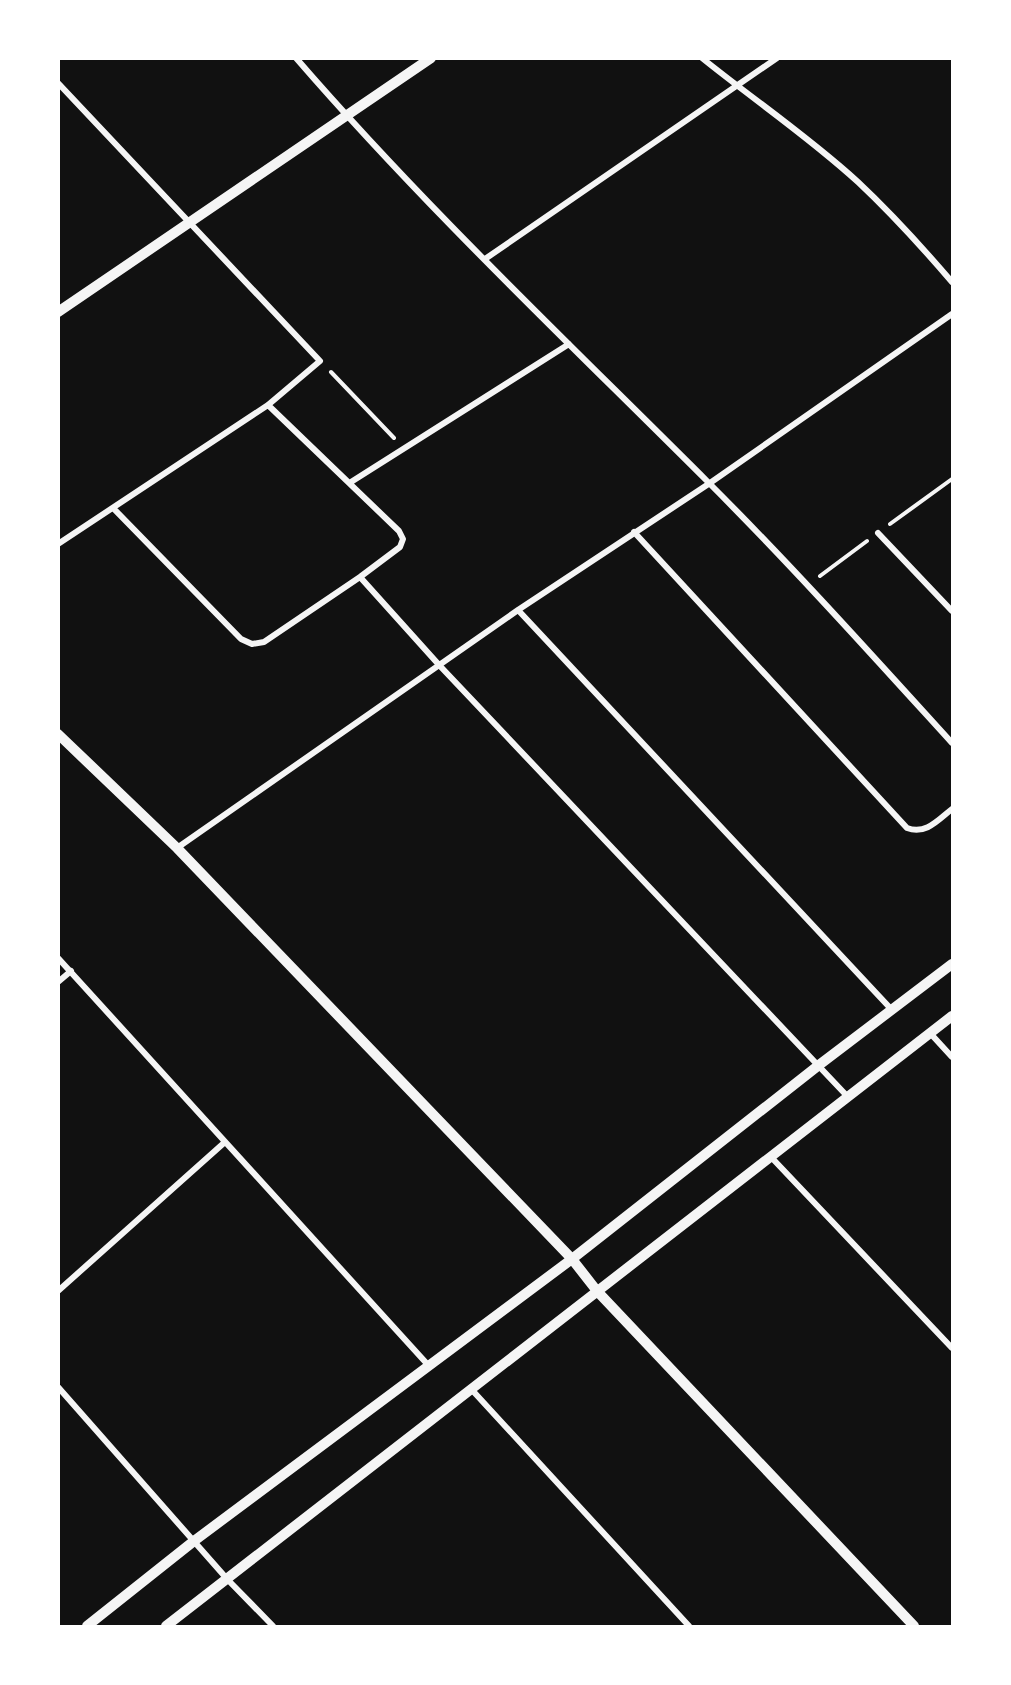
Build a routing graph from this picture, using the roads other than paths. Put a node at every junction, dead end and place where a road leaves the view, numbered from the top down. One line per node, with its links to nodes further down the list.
1 (296, 58): 7 (street)
2 (431, 58): 7 (street)
3 (702, 58): 6 (street)
4 (777, 58): 6 (street)
5 (58, 83): 8 (street)
6 (736, 86): 9 (street); 10 (street)
7 (346, 116): 8 (street); 9 (street)
8 (190, 223): 11 (street); 14 (street)
9 (485, 259): 13 (street)
10 (952, 282)
11 (58, 312)
12 (952, 314): 16 (street)
13 (569, 344): 15 (street); 16 (street)
14 (268, 405): 15 (street); 17 (street)
15 (351, 482): 21 (street)
16 (710, 483): 18 (street); 26 (street)
17 (114, 508): 20 (street); 21 (street)
18 (634, 532): 22 (street); 27 (street)
19 (878, 533): 23 (street)
20 (58, 544)
21 (360, 577): 24 (street)
22 (518, 610): 24 (street); 33 (street)
23 (952, 611)
24 (440, 666): 28 (street); 37 (street)
25 (58, 734): 28 (street)
26 (952, 743)
27 (952, 809)
28 (177, 848): 41 (street)
29 (58, 958): 31 (street)
30 (952, 964): 33 (street)
31 (71, 971): 32 (street); 39 (street)
32 (58, 982)
33 (892, 1010): 37 (street)
34 (952, 1016): 35 (street)
35 (930, 1034): 36 (street); 38 (street)
36 (952, 1057)
37 (819, 1065): 38 (street); 41 (street)
38 (849, 1098): 40 (street)
39 (225, 1142): 42 (street); 45 (street)
40 (771, 1157): 43 (street); 44 (street)
41 (572, 1259): 43 (street); 45 (street)
42 (58, 1291)
43 (597, 1291): 47 (street); 54 (street)
44 (952, 1348)
45 (430, 1366): 48 (street)
46 (58, 1387): 48 (street)
47 (472, 1390): 49 (street); 53 (street)
48 (194, 1541): 49 (street); 50 (street)
49 (228, 1580): 51 (street); 52 (street)
50 (87, 1626)
51 (166, 1626)
52 (273, 1626)
53 (690, 1626)
54 (914, 1626)

